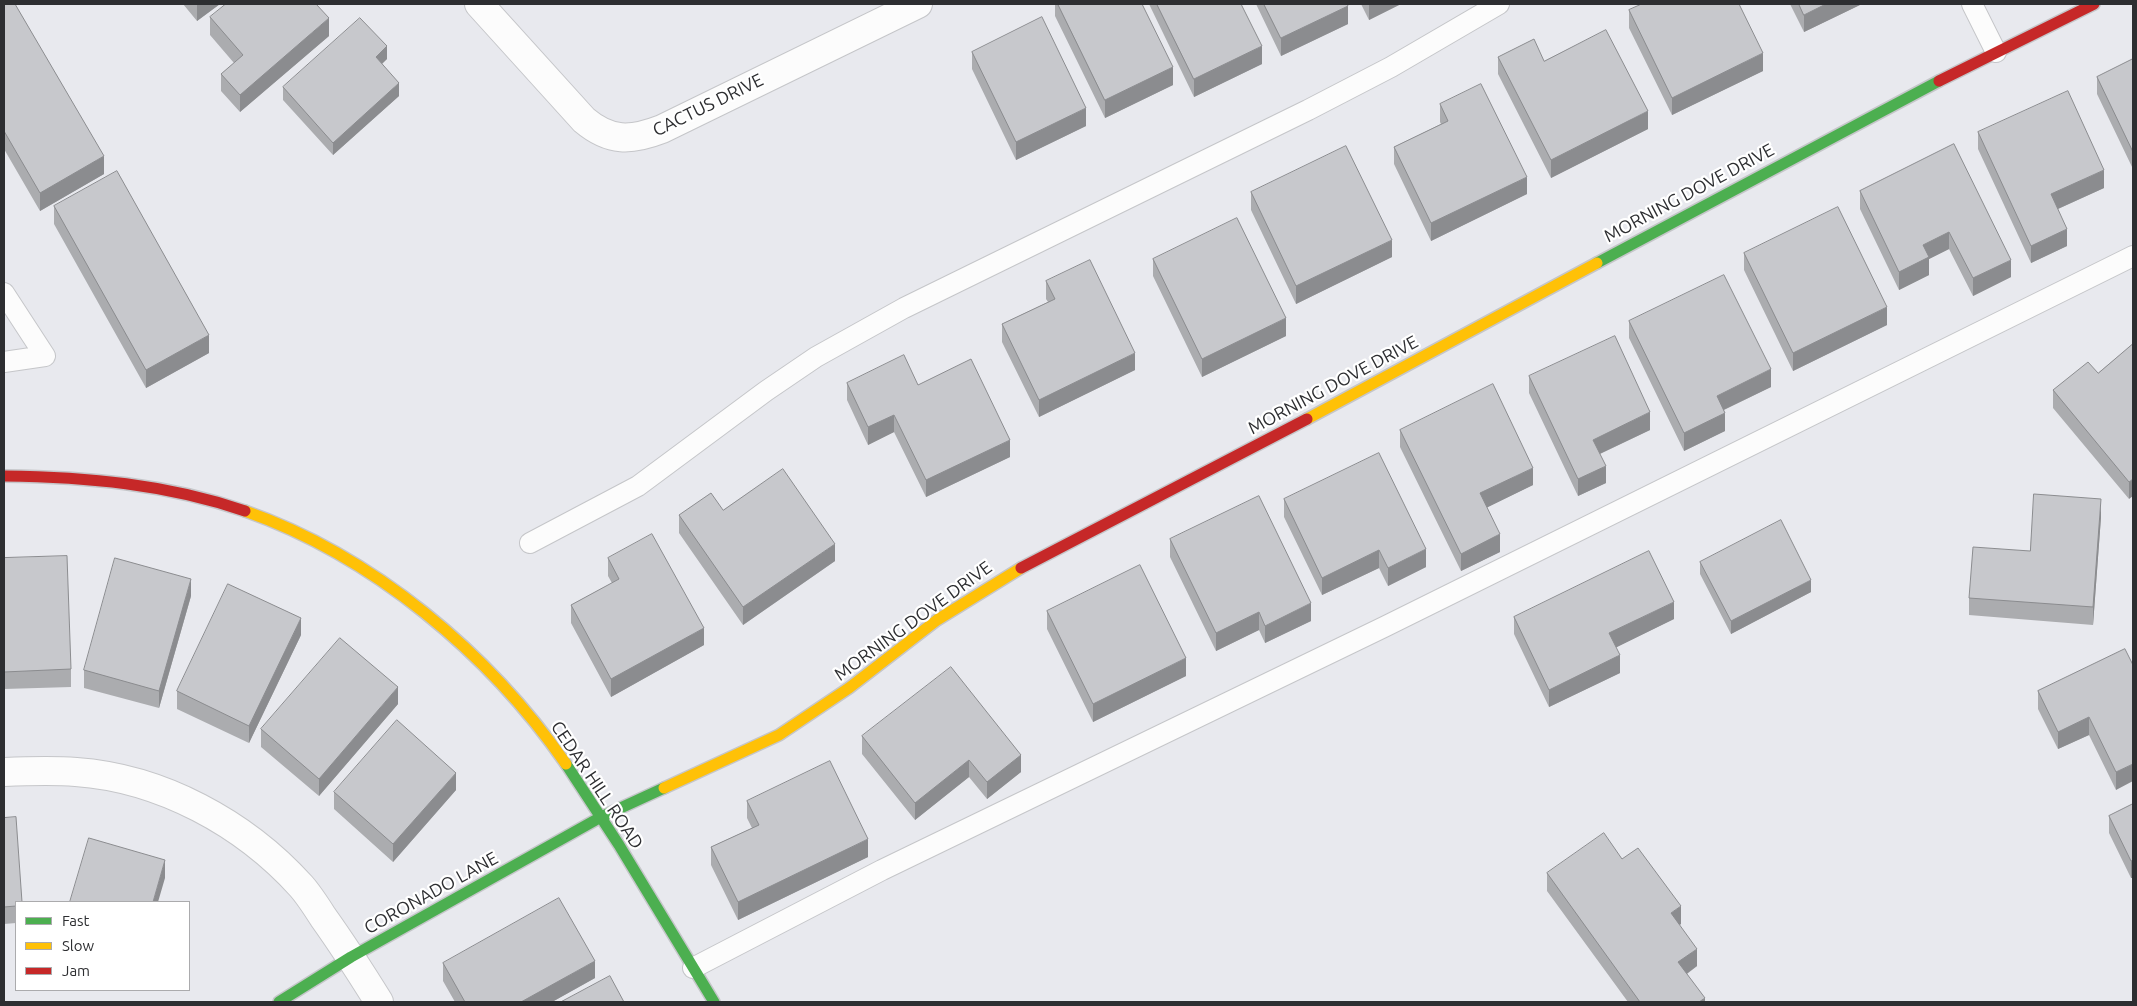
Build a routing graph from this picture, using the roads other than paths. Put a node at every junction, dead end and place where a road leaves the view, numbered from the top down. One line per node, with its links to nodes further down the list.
1 (479, 4): 2 (street, CACTUS DRIVE)
2 (918, 4)
3 (1499, 4): 11 (lane)
4 (1972, 4): 6 (lane)
5 (2094, 4): 6 (street, MORNING DOVE DRIVE)
6 (1996, 52): 13 (street, MORNING DOVE DRIVE)
7 (2133, 256): 15 (lane)
8 (4, 293): 9 (lane)
9 (4, 362)
10 (4, 476): 13 (street, CEDAR HILL ROAD)
11 (530, 543)
12 (9, 772): 14 (street)
13 (602, 817): 14 (street, CORONADO LANE); 15 (street, CEDAR HILL ROAD)
14 (351, 957): 16 (street, CORONADO LANE); 17 (street)
15 (694, 968): 18 (street, CEDAR HILL ROAD)
16 (279, 1002)
17 (379, 1002)
18 (714, 1002)

